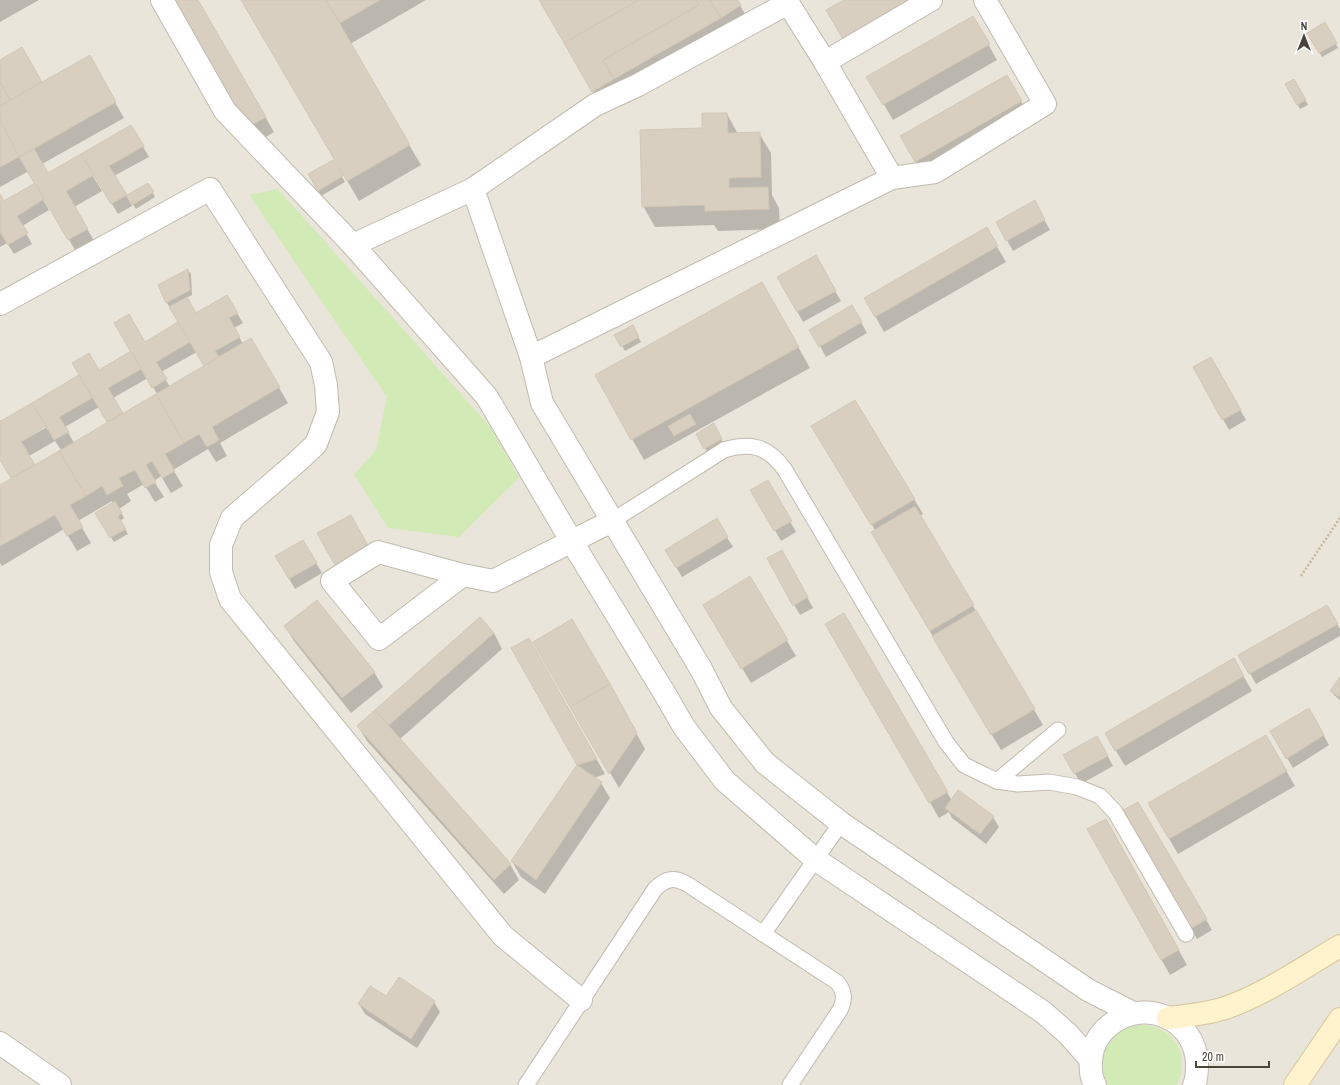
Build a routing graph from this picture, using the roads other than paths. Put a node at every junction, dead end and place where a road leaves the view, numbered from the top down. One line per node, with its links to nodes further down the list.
1 (162, 0): 8 (street)
2 (931, 0): 5 (street)
3 (985, 0): 6 (street)
4 (787, 1): 5 (street); 7 (street)
5 (825, 62): 6 (street)
6 (892, 178): 10 (street)
7 (473, 189): 8 (street); 10 (street)
8 (353, 245): 12 (street)
9 (0, 304): 21 (street)
10 (531, 357): 11 (street)
11 (612, 521): 12 (street); 15 (lane); 16 (street)
12 (572, 542): 13 (street); 17 (street)
13 (463, 575): 13 (street)
14 (1058, 730): 15 (lane)
15 (997, 781): 19 (lane)
16 (841, 823): 17 (lane); 22 (street)
17 (815, 859): 18 (lane); 26 (street)
18 (763, 934): 21 (lane); 29 (lane)
19 (1186, 934)
20 (1340, 946): 23 (main road)
21 (581, 1000): 28 (lane)
22 (1133, 1013): 23 (street); 26 (street)
23 (1168, 1018): 31 (street)
24 (1340, 1019): 32 (main road)
25 (0, 1043): 27 (street)
26 (1090, 1060): 30 (street)
27 (60, 1085)
28 (526, 1085)
29 (790, 1085)
30 (1095, 1085)
31 (1194, 1085)
32 (1295, 1085)

